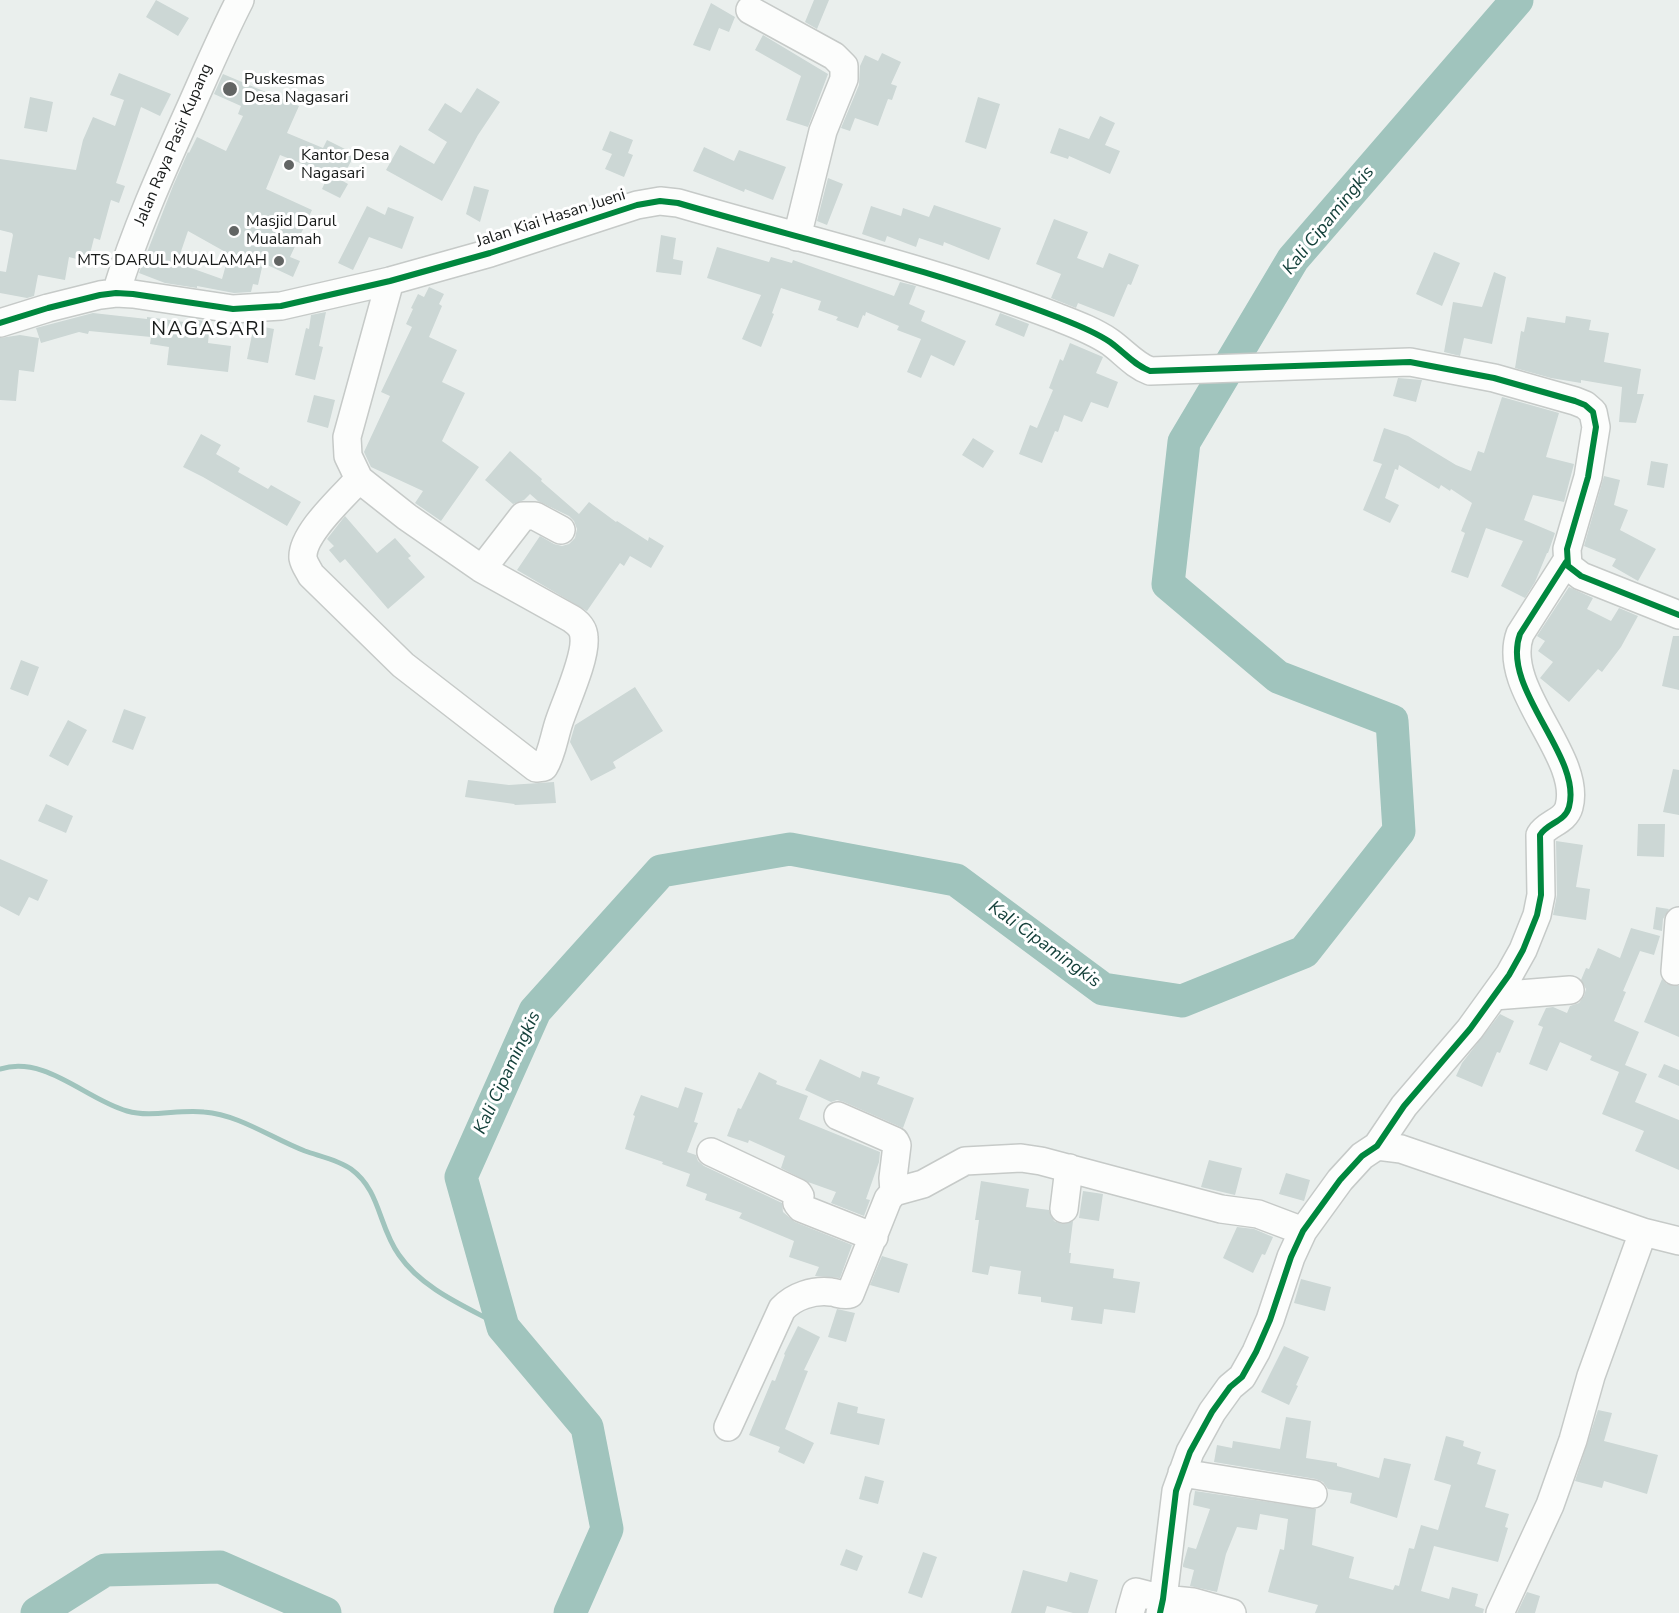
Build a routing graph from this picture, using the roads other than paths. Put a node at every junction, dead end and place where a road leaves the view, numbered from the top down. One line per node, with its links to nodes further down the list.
1 (240, 0): 5 (street, Jalan Raya Pasir Kupang)
2 (750, 10): 3 (street)
3 (797, 237): 4 (street, Jalan Kiai Hasan Jueni); 9 (street, Jalan Kiai Hasan Jueni)
4 (390, 281): 5 (street, Jalan Kiai Hasan Jueni); 7 (street)
5 (116, 293): 6 (street, Jalan Kiai Hasan Jueni)
6 (0, 323)
7 (359, 479): 10 (street); 10 (street)
8 (561, 530): 10 (street)
9 (1566, 562): 11 (street); 15 (street)
10 (482, 569)
11 (1679, 615)
12 (1679, 921): 13 (street)
13 (1675, 971)
14 (1570, 990): 15 (street)
15 (1494, 996): 17 (street)
16 (838, 1116): 20 (street)
17 (1377, 1146): 22 (street); 23 (street)
18 (711, 1152): 24 (street)
19 (1069, 1168): 20 (street); 21 (street); 22 (street)
20 (894, 1192): 24 (street)
21 (1064, 1209)
22 (1303, 1231): 27 (street)
23 (1643, 1232): 25 (street); 33 (street)
24 (874, 1237): 26 (street)
25 (1679, 1241)
26 (728, 1427)
27 (1182, 1473): 28 (street); 29 (street)
28 (1313, 1494)
29 (1161, 1606): 30 (street); 31 (street)
30 (1193, 1608): 32 (street)
31 (1130, 1613)
32 (1232, 1613)
33 (1500, 1613)

